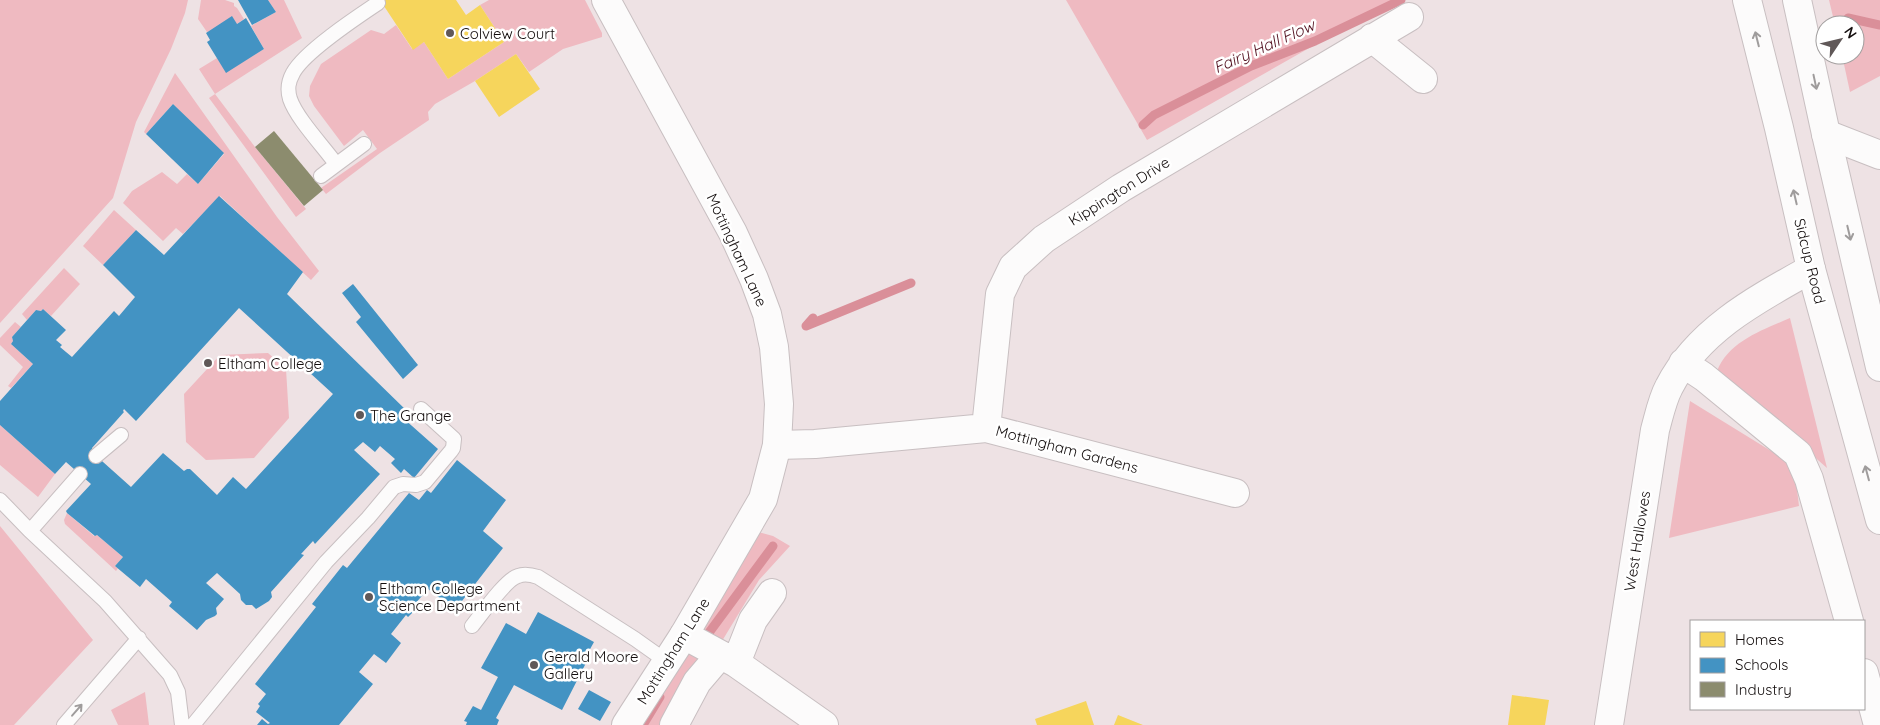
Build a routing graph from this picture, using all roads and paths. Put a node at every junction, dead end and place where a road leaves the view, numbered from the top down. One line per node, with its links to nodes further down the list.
1 (606, 0): 19 (main road, Mottingham Lane)
2 (1747, 0): 13 (main road, Sidcup Road, one-way to 2)
3 (1797, 0): 8 (main road, one-way to 8)
4 (378, 3): 11 (lane)
5 (1408, 17): 6 (main road, Kippington Drive)
6 (1372, 38): 7 (main road); 17 (main road, Kippington Drive)
7 (1423, 79)
8 (1826, 134): 10 (main road); 15 (main road, one-way to 15)
9 (364, 144): 11 (lane)
10 (1880, 154)
11 (336, 164): 12 (lane)
12 (321, 176)
13 (1811, 269): 14 (main road, West Hallowes); 24 (main road, Sidcup Road, one-way to 13)
14 (1683, 363): 27 (main road); 40 (main road, West Hallowes)
15 (1880, 368)
16 (421, 409): 36 (lane)
17 (986, 428): 19 (main road, Mottingham Gardens); 22 (main road, Mottingham Gardens)
18 (121, 435): 20 (lane)
19 (777, 445): 29 (main road, Mottingham Lane)
20 (96, 456)
21 (80, 474): 25 (lane)
22 (1235, 493)
23 (0, 500): 25 (lane)
24 (1880, 520)
25 (30, 531): 30 (lane)
26 (772, 593): 31 (main road)
27 (1849, 620)
28 (472, 626): 32 (lane)
29 (684, 635): 31 (main road); 32 (main road, Mottingham Lane)
30 (139, 638): 34 (lane, one-way to 30); 35 (lane)
31 (728, 659): 38 (main road); 39 (main road)
32 (666, 661): 37 (main road, Mottingham Lane)
33 (1865, 677): 41 (main road)
34 (64, 725)
35 (182, 725)
36 (193, 725)
37 (626, 725)
38 (674, 725)
39 (824, 725)
40 (1609, 725)
41 (1878, 725)

